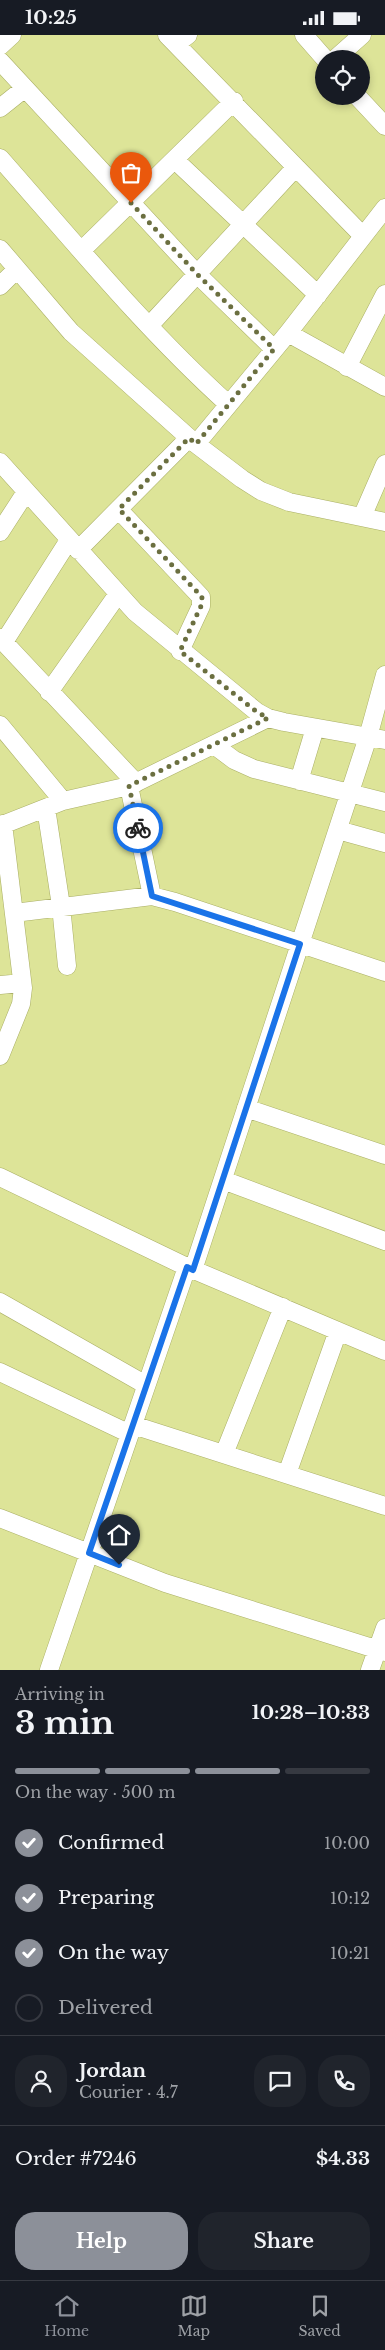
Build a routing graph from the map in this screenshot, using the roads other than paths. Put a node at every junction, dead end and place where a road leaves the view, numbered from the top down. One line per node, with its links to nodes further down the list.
1 (12, 35): 5 (street)
2 (304, 35): 6 (street)
3 (362, 35): 7 (street)
4 (177, 38): 10 (street)
5 (0, 45)
6 (317, 50)
7 (345, 50)
8 (0, 61): 9 (street)
9 (25, 88): 12 (street); 17 (street)
10 (234, 101): 15 (street); 16 (street)
11 (365, 105): 13 (street)
12 (0, 108)
13 (385, 127)
14 (0, 159): 22 (street)
15 (175, 160): 17 (street); 19 (street)
16 (296, 167): 19 (street); 20 (street)
17 (131, 203): 22 (street); 24 (street)
18 (385, 208): 20 (street)
19 (243, 224): 24 (street); 26 (street)
20 (363, 236): 26 (street)
21 (0, 249): 23 (street)
22 (82, 251): 28 (street)
23 (16, 270): 25 (street); 34 (street)
24 (197, 274): 28 (street); 30 (street)
25 (0, 286)
26 (318, 295): 29 (street)
27 (382, 305): 31 (street)
28 (149, 326): 33 (street)
29 (288, 333): 30 (street); 31 (street)
30 (274, 349): 33 (street)
31 (347, 367): 32 (street)
32 (385, 387)
33 (228, 404): 34 (street)
34 (192, 441): 38 (street); 39 (street)
35 (0, 463): 37 (street)
36 (385, 464): 39 (street)
37 (26, 491): 41 (street); 42 (street)
38 (119, 509): 42 (street); 45 (street)
39 (362, 517): 40 (street)
40 (385, 522)
41 (0, 532)
42 (74, 545): 43 (street); 44 (street)
43 (118, 594): 45 (street); 47 (street)
44 (2, 640): 47 (street)
45 (180, 651): 48 (street)
46 (385, 675): 51 (street)
47 (49, 692): 54 (street)
48 (268, 718): 50 (street); 52 (street)
49 (0, 725): 56 (street)
50 (315, 729): 51 (street); 53 (street)
51 (377, 739): 55 (street)
52 (214, 745): 53 (street); 54 (street)
53 (299, 781): 55 (street)
54 (132, 785): 56 (street); 62 (street)
55 (350, 794): 57 (street); 60 (street)
56 (64, 801): 58 (street)
57 (385, 802)
58 (46, 807): 59 (street); 63 (street)
59 (1, 825): 64 (street)
60 (338, 830): 61 (street); 65 (street)
61 (385, 843)
62 (152, 896): 63 (street); 65 (street)
63 (61, 906): 64 (street); 66 (street)
64 (14, 913): 68 (street)
65 (300, 944): 67 (street); 71 (street)
66 (67, 966)
67 (385, 972)
68 (22, 983): 69 (street); 70 (street)
69 (0, 985)
70 (0, 1057)
71 (246, 1108): 72 (street); 74 (street)
72 (385, 1155)
73 (0, 1177): 76 (street)
74 (223, 1180): 75 (street); 76 (street)
75 (385, 1241)
76 (190, 1269): 78 (street); 82 (street)
77 (0, 1302): 82 (street)
78 (283, 1307): 79 (street); 84 (street)
79 (338, 1331): 80 (street); 85 (street)
80 (385, 1351)
81 (0, 1372): 83 (street)
82 (146, 1385): 83 (street)
83 (131, 1429): 84 (street); 88 (street)
84 (224, 1454): 85 (street)
85 (286, 1474): 86 (street)
86 (385, 1506)
87 (0, 1518): 88 (street)
88 (89, 1553): 90 (street); 91 (street)
89 (385, 1628): 90 (street)
90 (381, 1651): 92 (street)
91 (49, 1670)
92 (370, 1670)

